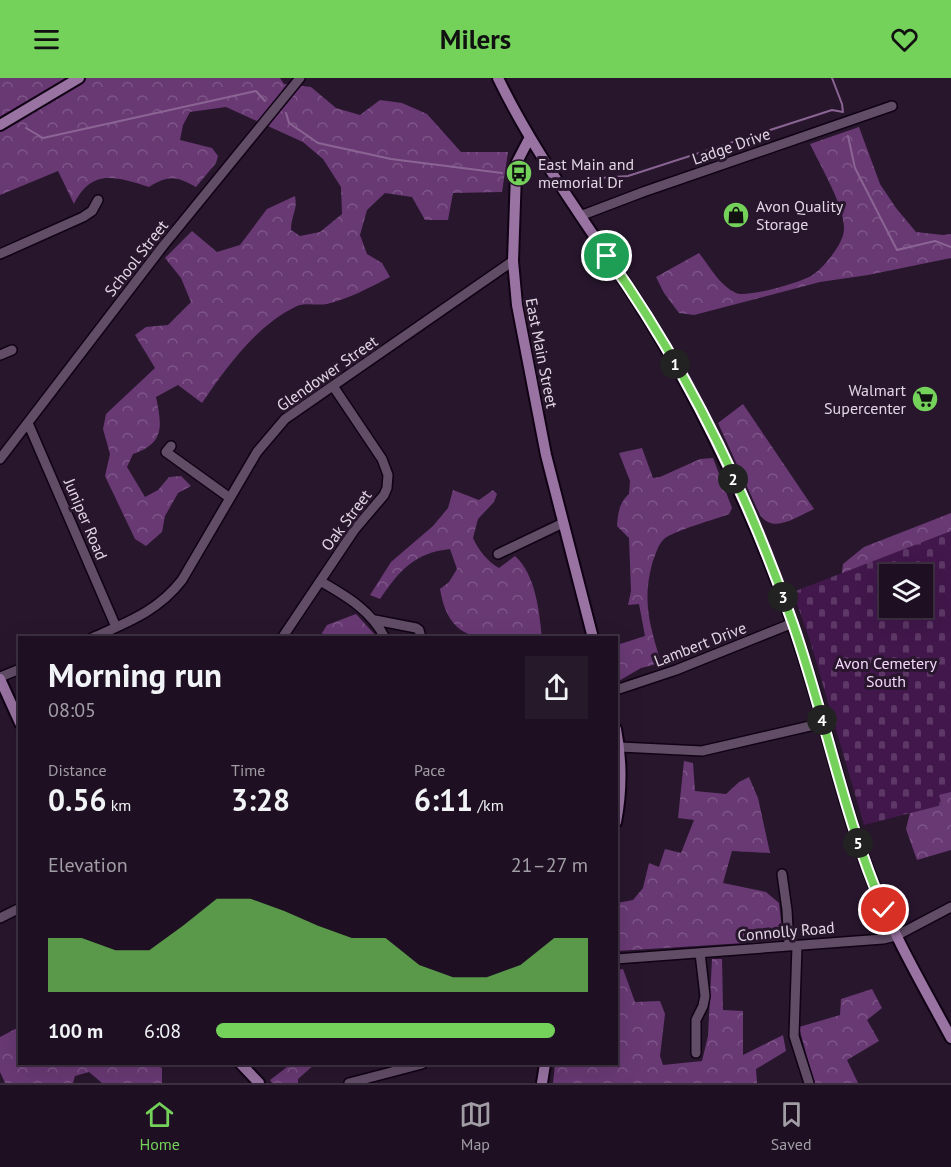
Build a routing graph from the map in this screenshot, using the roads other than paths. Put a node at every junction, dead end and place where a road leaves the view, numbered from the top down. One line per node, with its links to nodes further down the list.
1 (79, 78): 5 (main road)
2 (300, 78): 14 (street, School Street)
3 (498, 78): 6 (main road)
4 (892, 106): 8 (street, Ladge Drive)
5 (0, 125)
6 (530, 137): 8 (main road); 10 (main road, East Main Street)
7 (98, 200): 9 (street)
8 (580, 216): 22 (main road)
9 (0, 254)
10 (513, 261): 13 (street, Glendower Street); 18 (main road, East Main Street)
11 (12, 350): 12 (street)
12 (0, 355)
13 (333, 386): 17 (street, Glendower Street); 20 (street, Oak Street)
14 (28, 423): 16 (street, School Street); 23 (street, Juniper Road)
15 (171, 446): 17 (street)
16 (0, 459)
17 (230, 498): 23 (street, Glendower Street)
18 (563, 523): 19 (street); 28 (main road, East Main Street)
19 (498, 554)
20 (320, 581): 21 (street); 25 (street, Oak Street)
21 (375, 620): 26 (street); 27 (street)
22 (793, 623): 31 (street, Lambert Drive); 33 (main road)
23 (116, 627): 24 (street, Glendower Street)
24 (96, 636)
25 (283, 636)
26 (384, 636)
27 (420, 636)
28 (592, 636)
29 (18, 670): 30 (street)
30 (0, 678): 32 (main road)
31 (618, 689)
32 (18, 718)
33 (823, 723): 35 (street); 41 (main road)
34 (618, 738): 35 (main road)
35 (620, 747): 36 (main road)
36 (618, 807)
37 (782, 874): 42 (street)
38 (951, 907): 41 (street, Connolly Road)
39 (18, 909): 40 (street)
40 (0, 918)
41 (896, 936): 42 (street, Connolly Road); 45 (main road)
42 (793, 946): 43 (street, Connolly Road); 53 (street)
43 (700, 953): 44 (street, Connolly Road); 46 (street)
44 (618, 959)
45 (951, 1038)
46 (696, 1053)
47 (242, 1065): 50 (main road)
48 (418, 1065): 51 (street)
49 (545, 1065): 52 (main road)
50 (259, 1083)
51 (349, 1083)
52 (542, 1083)
53 (809, 1083)

